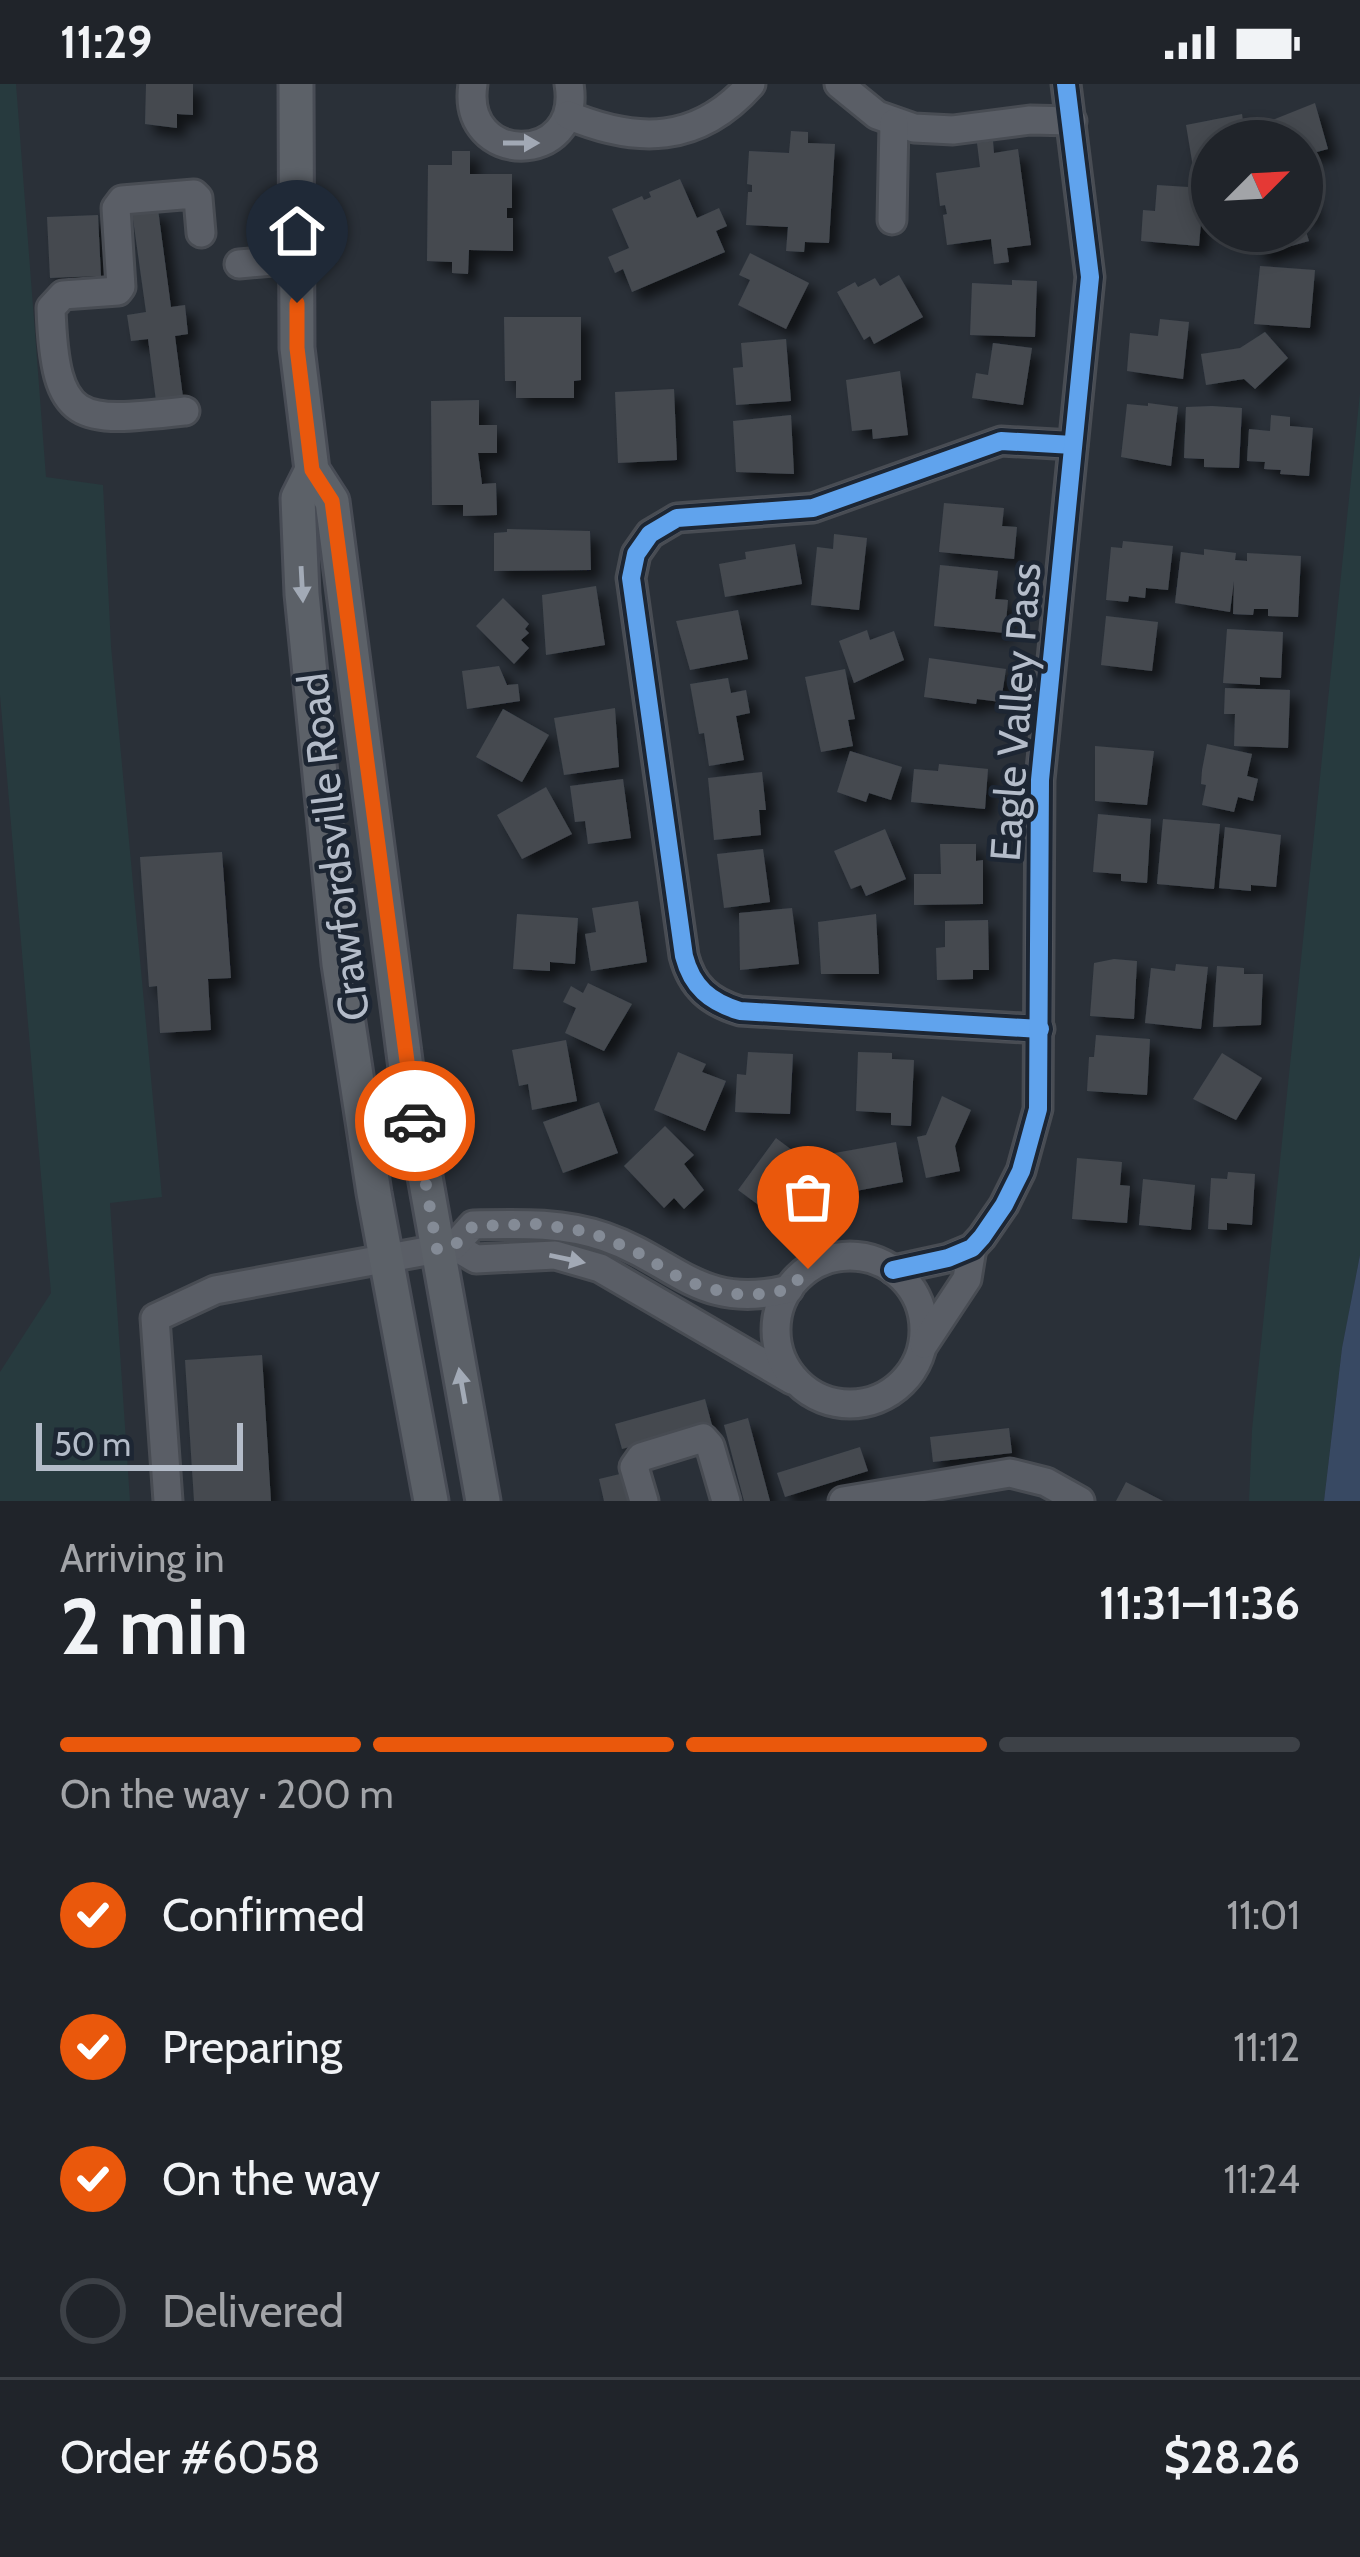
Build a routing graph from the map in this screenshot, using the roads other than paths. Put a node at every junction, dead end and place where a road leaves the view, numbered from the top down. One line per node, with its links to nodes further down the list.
1 (296, 84): 12 (main road, Crawfordsville Road)
2 (472, 84): 7 (street, one-way to 7)
3 (569, 84): 7 (street)
4 (751, 84): 7 (street)
5 (839, 84): 9 (street)
6 (1066, 84): 8 (street, Eagle Valley Pass)
7 (568, 115)
8 (1072, 121): 9 (street); 15 (street, Eagle Valley Pass)
9 (894, 123): 10 (street)
10 (892, 220)
11 (201, 233): 14 (street)
12 (296, 259): 13 (street); 16 (main road, Crawfordsville Road)
13 (239, 264)
14 (185, 411)
15 (1073, 445): 17 (street, Eagle Valley Pass); 17 (street)
16 (312, 470): 18 (main road, Crawfordsville Road); 20 (main road, Crawfordsville Road, one-way to 20)
17 (1040, 1028): 19 (street, Eagle Valley Pass)
18 (446, 1247): 20 (street, Eagle Valley Pass); 22 (street, Eagle Valley Pass); 24 (street, Eagle Valley Pass, one-way to 24); 27 (main road, Crawfordsville Road, one-way to 18)
19 (972, 1247): 21 (street); 23 (street, Eagle Valley Pass)
20 (385, 1257): 25 (street, Eagle Valley Pass); 26 (main road, Crawfordsville Road)
21 (893, 1270): 22 (street); 23 (street)
22 (789, 1289): 24 (street)
23 (922, 1346): 24 (street, Eagle Valley Pass)
24 (808, 1390)
25 (168, 1501)
26 (431, 1501)
27 (483, 1501)
28 (644, 1501): 29 (street)
29 (726, 1501)
30 (843, 1501): 31 (street)
31 (1080, 1501)

